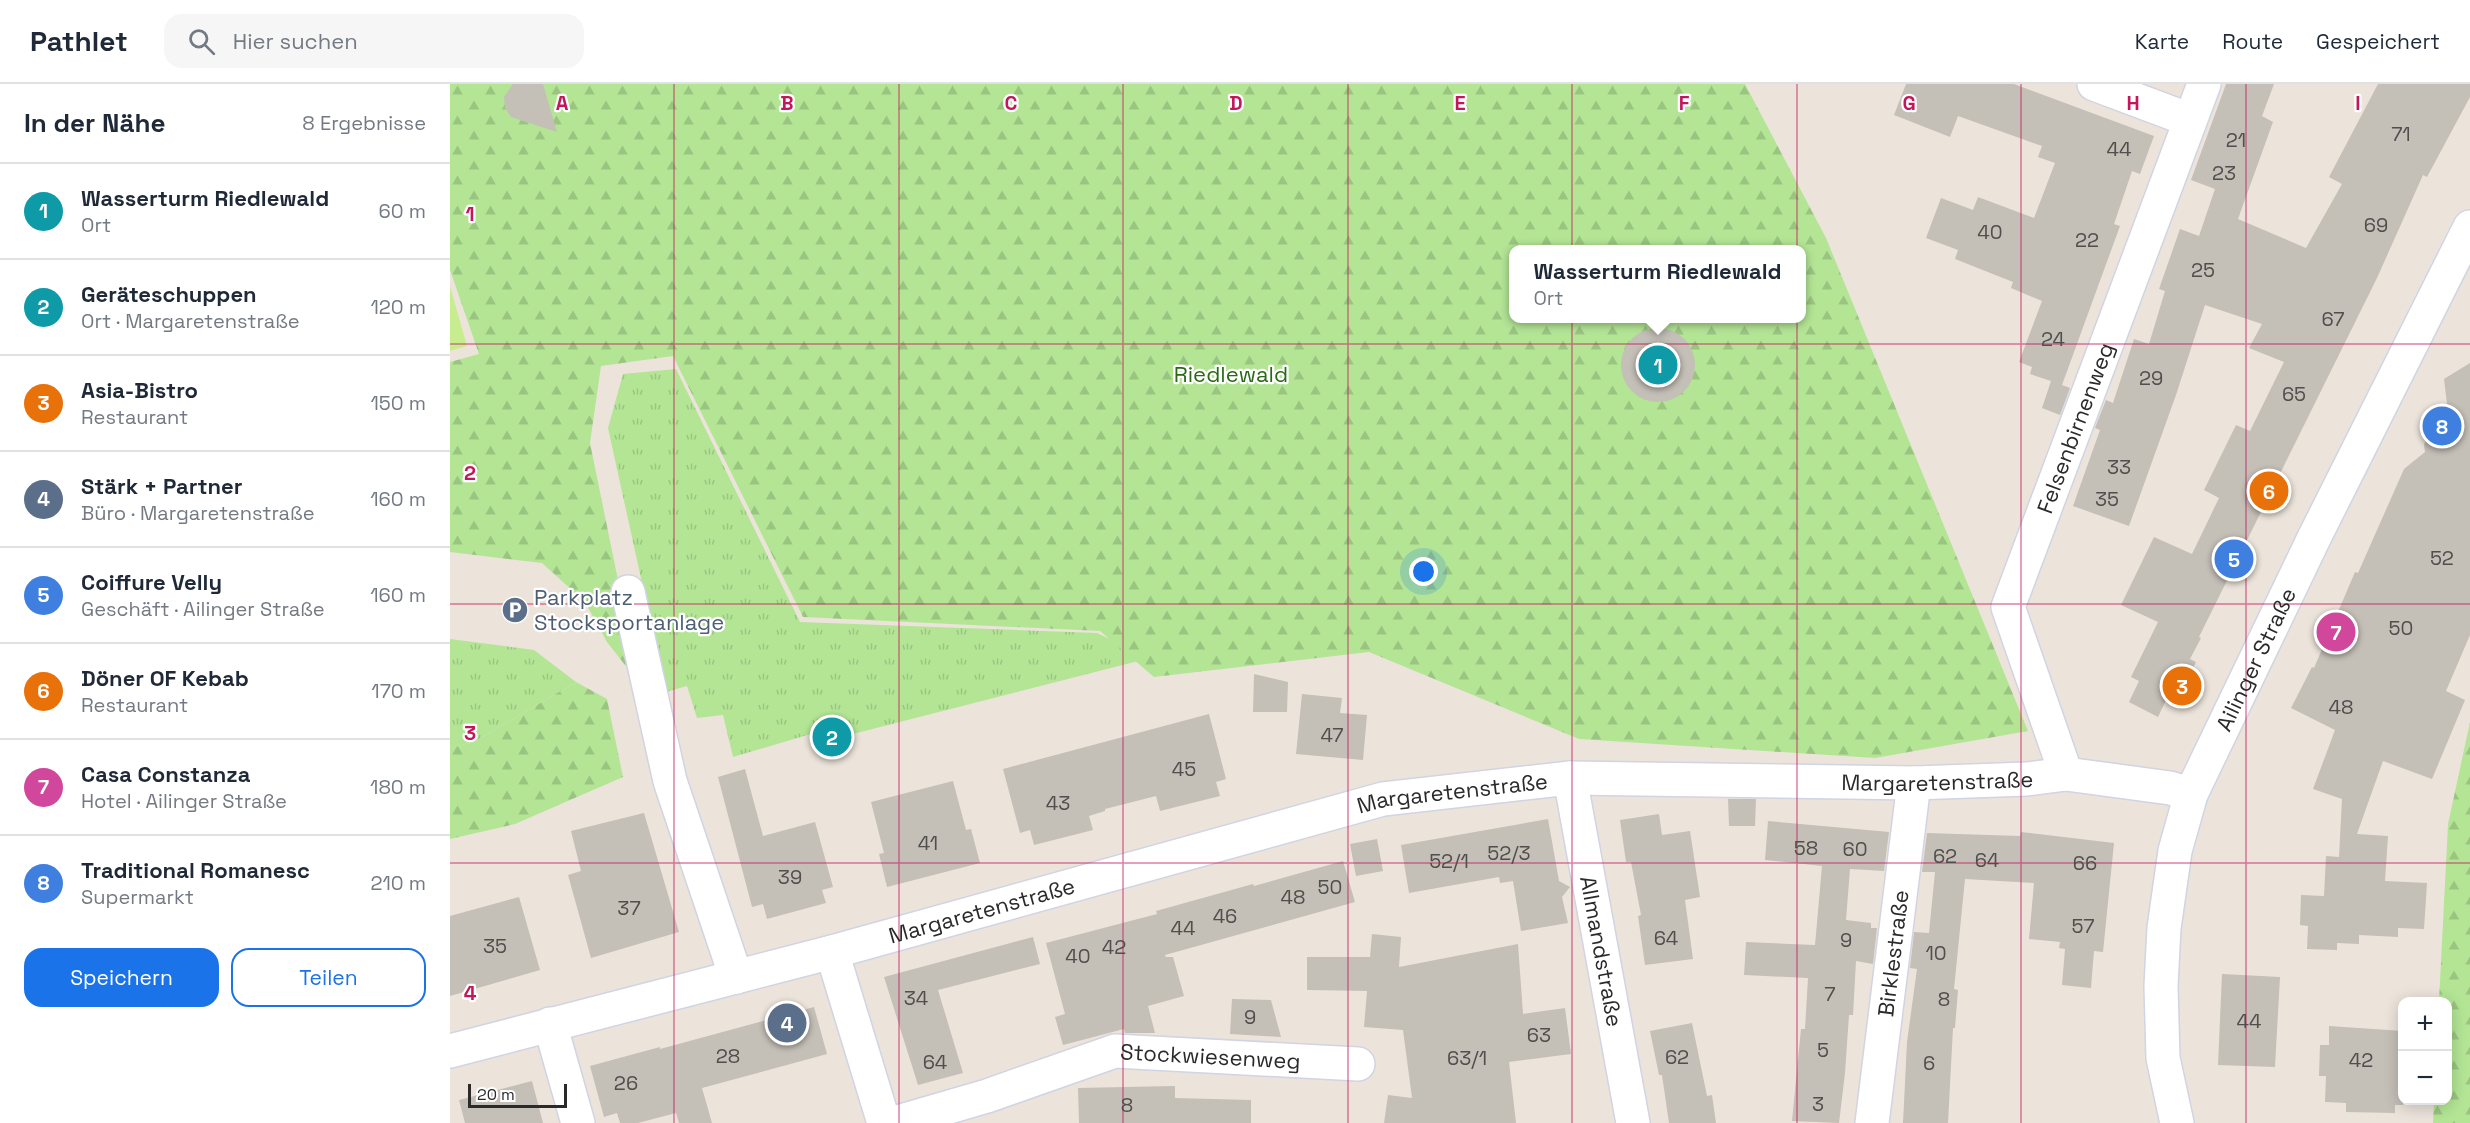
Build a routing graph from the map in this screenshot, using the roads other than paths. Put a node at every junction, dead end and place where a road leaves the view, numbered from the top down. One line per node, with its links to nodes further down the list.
1 (2094, 84): 3 (street)
2 (2204, 84): 3 (street, Felsenbirnenweg)
3 (2190, 120): 6 (street, Felsenbirnenweg)
4 (2467, 241): 9 (street, Ailinger Straße)
5 (628, 592): 11 (street)
6 (2066, 774): 8 (street, Margaretenstraße); 9 (street, Margaretenstraße)
7 (1570, 778): 8 (street, Margaretenstraße); 10 (street, Margaretenstraße); 18 (street, Allmandstraße)
8 (1914, 783): 19 (street, Birklestraße)
9 (2191, 794): 20 (street, Ailinger Straße)
10 (832, 952): 11 (street, Margaretenstraße); 16 (street)
11 (736, 976): 12 (street, Margaretenstraße)
12 (550, 1024): 13 (street, Margaretenstraße); 15 (street)
13 (450, 1050)
14 (1358, 1064): 17 (street, Stockwiesenweg)
15 (578, 1123)
16 (884, 1123)
17 (894, 1123)
18 (1633, 1123)
19 (1872, 1123)
20 (2177, 1123)

